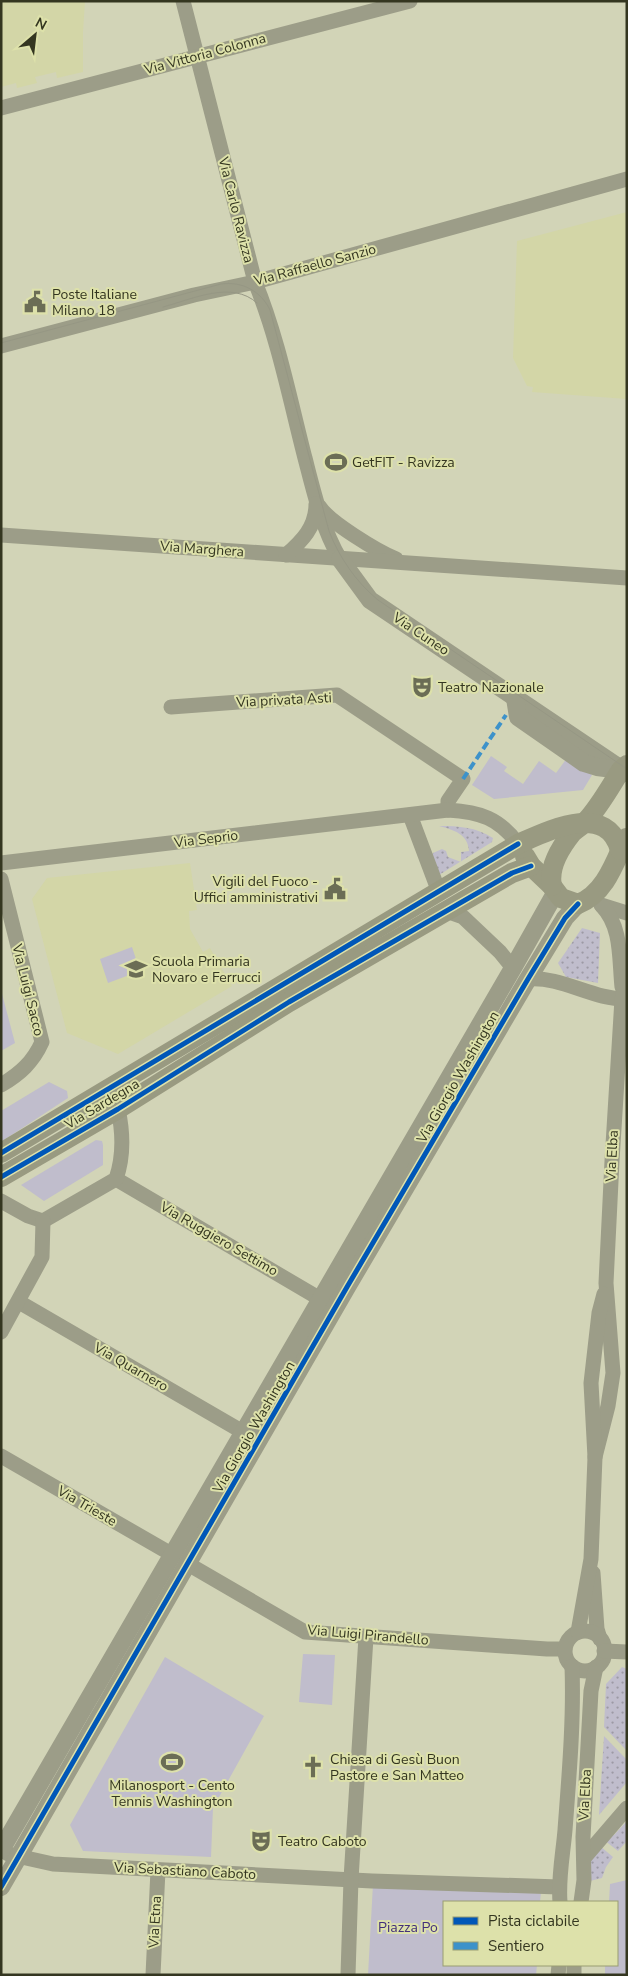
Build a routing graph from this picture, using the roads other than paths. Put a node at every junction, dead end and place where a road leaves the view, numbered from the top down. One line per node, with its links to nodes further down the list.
1 (183, 1): 3 (street, Via Carlo Ravizza)
2 (410, 1): 3 (street, Via Vittoria Colonna)
3 (197, 56): 4 (street, Via Vittoria Colonna); 6 (street, Via Carlo Ravizza)
4 (1, 108)
5 (627, 179): 6 (street, Via Raffaello Sanzio)
6 (255, 282): 7 (street, Via Raffaello Sanzio); 8 (street, Via Carlo Ravizza)
7 (1, 346)
8 (316, 500): 10 (street); 11 (street, Via Carlo Ravizza); 12 (street, Via Marghera)
9 (1, 535): 10 (street, Via Marghera)
10 (286, 555): 11 (street, Via Marghera)
11 (340, 559): 12 (street, Via Marghera); 15 (street, Via Cuneo)
12 (403, 562): 13 (street, Via Marghera)
13 (627, 578)
14 (171, 707): 16 (street, Via privata Asti)
15 (625, 769): 18 (main road)
16 (448, 810): 17 (street, Via Seprio); 19 (street, Via Seprio)
17 (410, 815): 21 (street, Via Seprio); 25 (street)
18 (586, 822): 19 (main road, Via Sardegna); 20 (main road); 24 (main road)
19 (518, 844): 22 (main road); 25 (main road, Via Sardegna)
20 (625, 853): 26 (main road)
21 (1, 863)
22 (531, 866): 24 (main road); 27 (main road, Via Sardegna)
23 (1, 879): 33 (street, Via Luigi Sacco)
24 (553, 888): 26 (main road); 29 (street, Via Giorgio Washington)
25 (439, 892): 34 (main road, Via Sardegna)
26 (588, 904): 28 (street); 31 (street, Via Giorgio Washington); 32 (street)
27 (446, 911): 29 (street); 35 (main road, Via Sardegna)
28 (627, 913)
29 (513, 968): 43 (street, Via Giorgio Washington)
30 (627, 976): 32 (street)
31 (528, 979): 32 (street); 43 (street, Via Giorgio Washington)
32 (625, 999): 41 (street, Via Elba)
33 (1, 1085)
34 (109, 1090): 35 (main road); 36 (main road, Via Sardegna)
35 (118, 1108): 37 (main road, Via Sardegna); 38 (street)
36 (1, 1153)
37 (1, 1177)
38 (116, 1179): 40 (street); 43 (street, Via Ruggiero Settimo)
39 (1, 1202): 40 (street)
40 (43, 1221): 42 (street)
41 (606, 1283): 45 (street, Via Elba); 46 (street, Via Elba)
42 (19, 1302): 44 (street); 47 (street, Via Quarnero)
43 (329, 1304): 47 (street, Via Giorgio Washington); 48 (street, Via Giorgio Washington)
44 (1, 1332)
45 (620, 1373): 46 (street); 50 (street, Via Elba)
46 (591, 1383): 50 (street, Via Elba)
47 (243, 1432): 48 (street); 52 (street, Via Giorgio Washington)
48 (259, 1441): 52 (street, Via Giorgio Washington)
49 (1, 1456): 52 (street, Via Trieste)
50 (595, 1457): 51 (street, Via Elba)
51 (590, 1559): 53 (street, Via Elba); 55 (street, Via Elba)
52 (180, 1560): 54 (street, Via Luigi Pirandello); 61 (street, Via Giorgio Washington); 62 (street, Via Giorgio Washington)
53 (578, 1632): 55 (street); 56 (street)
54 (366, 1637): 56 (street, Via Luigi Pirandello); 65 (street)
55 (602, 1645): 57 (street); 59 (street)
56 (565, 1649): 58 (street)
57 (627, 1652)
58 (572, 1666): 59 (street); 67 (street, Via Elba)
59 (596, 1667): 63 (street, Via Elba)
60 (627, 1808): 63 (street, Via Elba)
61 (1, 1852): 62 (street, Via Sebastiano Caboto)
62 (19, 1857): 64 (street, Via Sebastiano Caboto); 66 (street, Via Giorgio Washington)
63 (584, 1858): 68 (street)
64 (158, 1870): 65 (street, Via Sebastiano Caboto); 69 (street, Via Etna)
65 (351, 1879): 67 (street); 70 (street)
66 (1, 1887)
67 (559, 1895)
68 (581, 1901)
69 (153, 1975)
70 (348, 1975)

